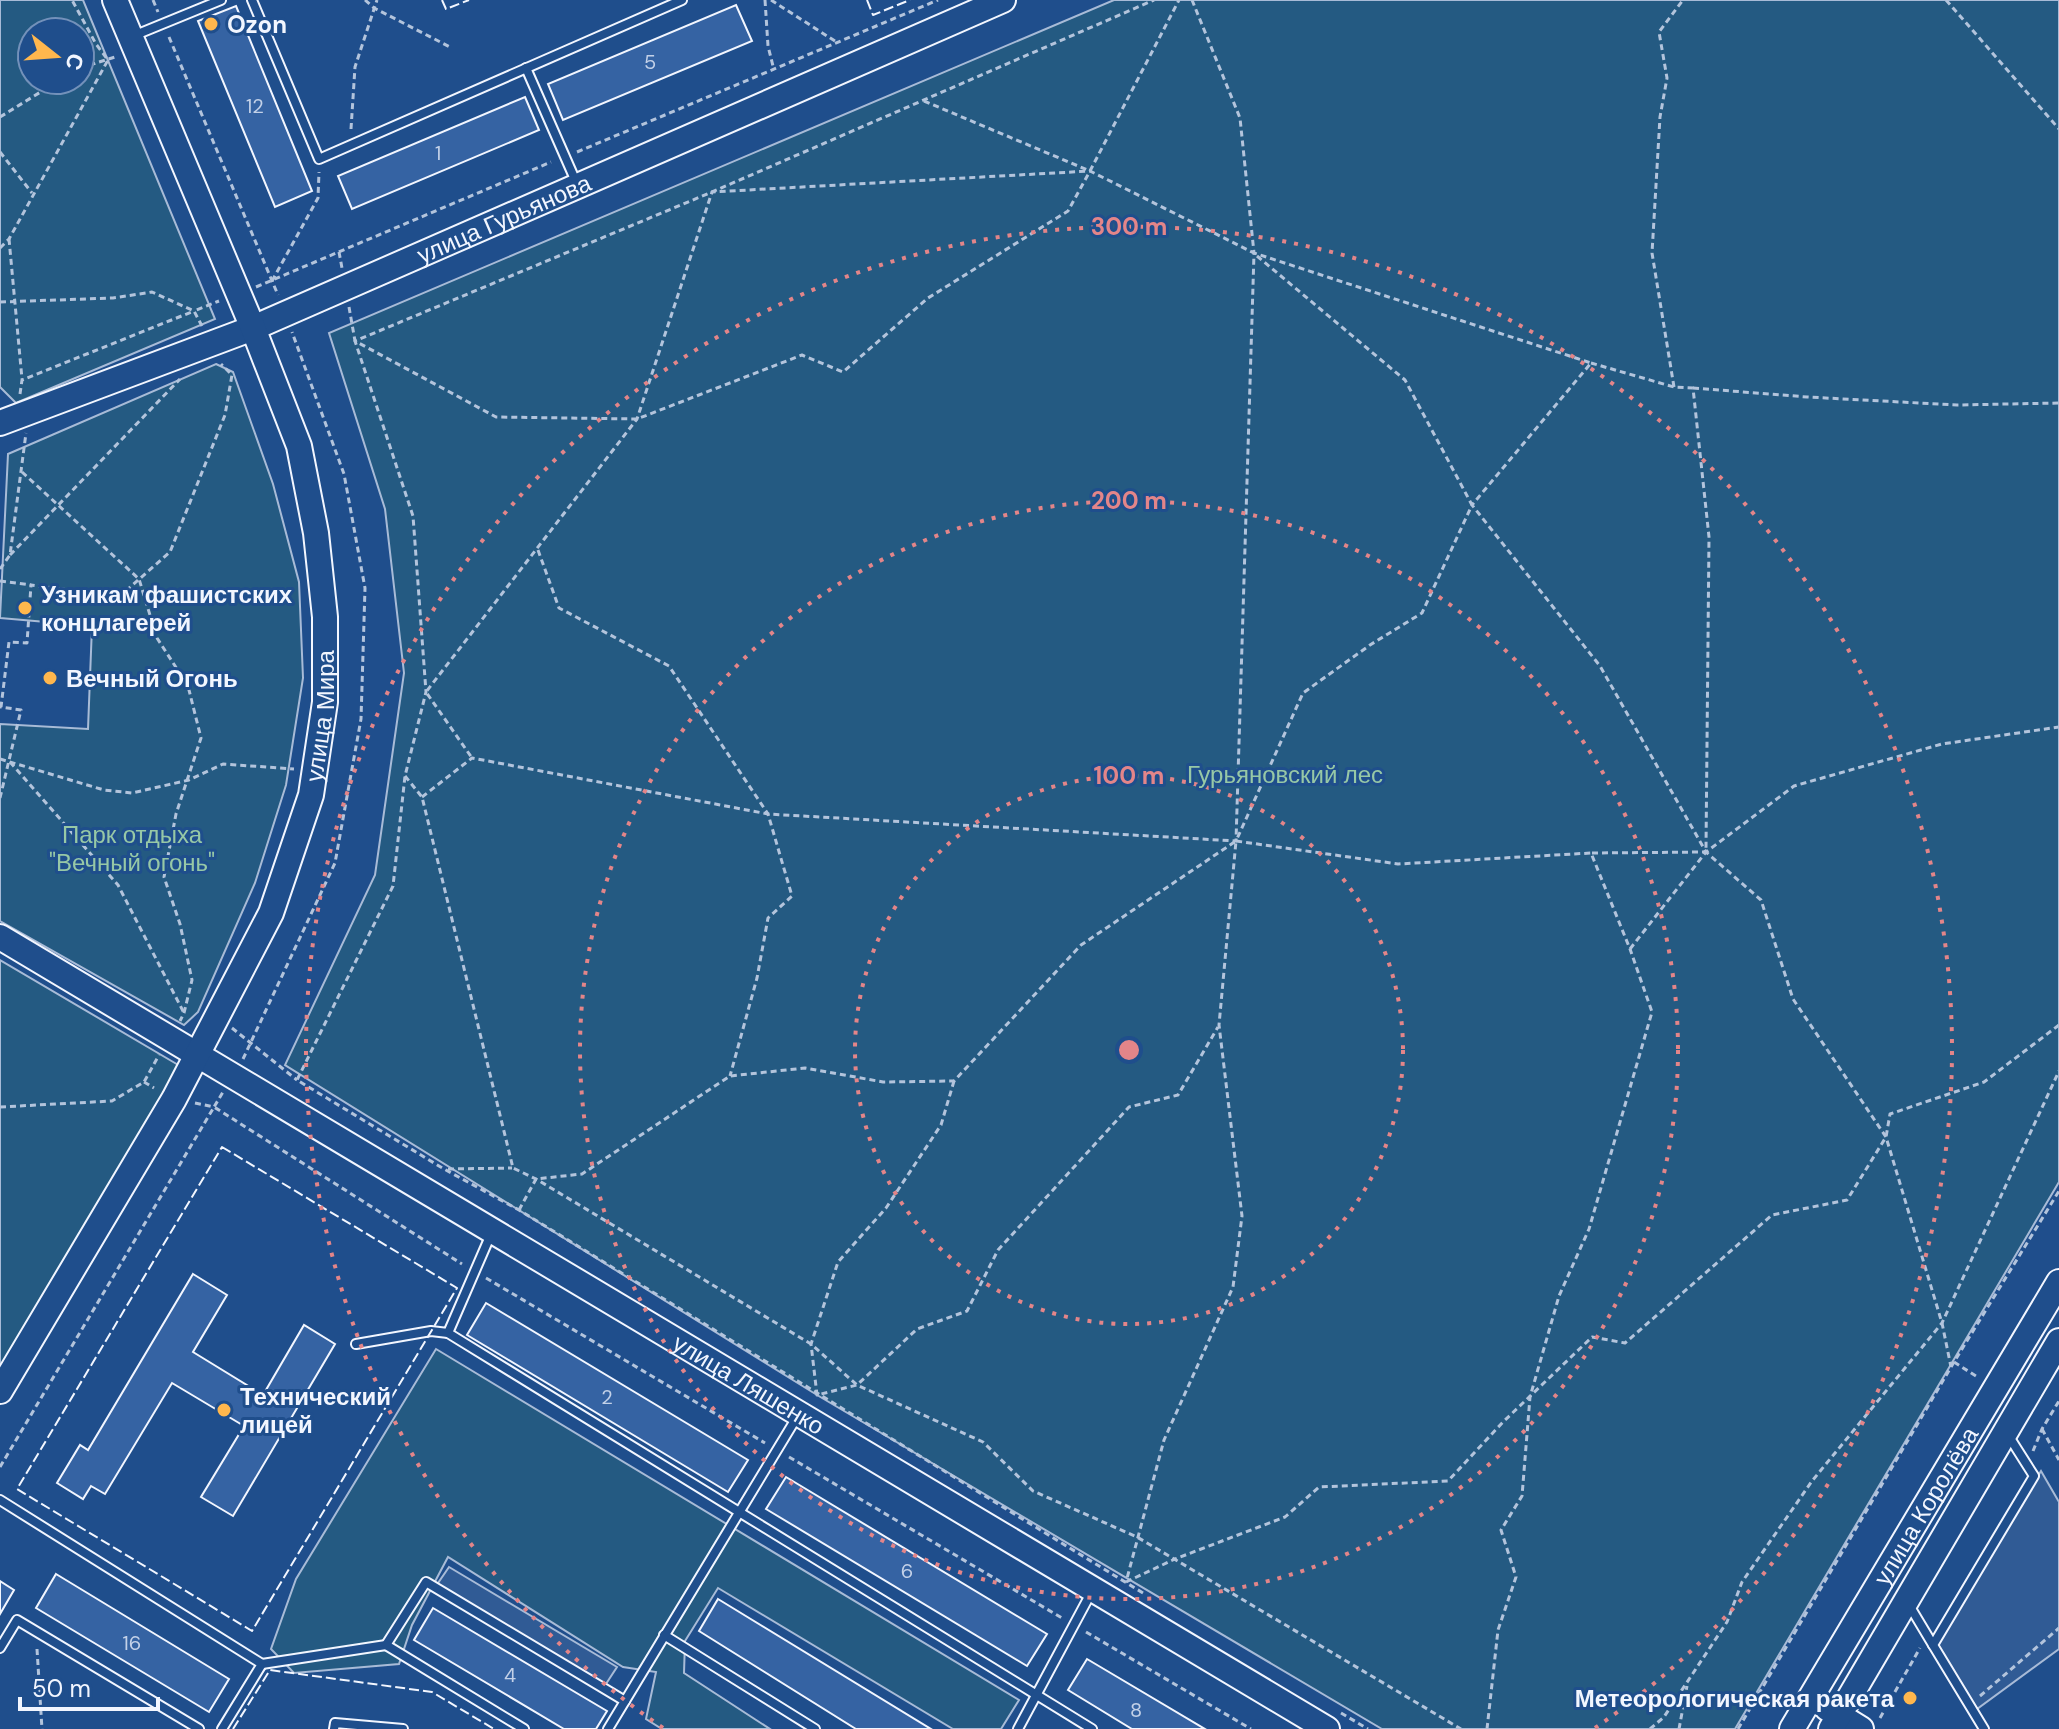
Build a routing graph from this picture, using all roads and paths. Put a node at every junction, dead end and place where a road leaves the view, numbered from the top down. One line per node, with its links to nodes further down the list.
1 (72, 0): 33 (path)
2 (115, 0): 17 (main road, улица Мира)
3 (221, 0): 17 (lane)
4 (252, 0): 29 (lane)
5 (365, 0): 16 (path)
6 (377, 0): 16 (path)
7 (682, 0): 20 (lane)
8 (768, 0): 18 (path); 21 (path)
9 (938, 0): 18 (path)
10 (1003, 0): 31 (main road, улица Гурьянова)
11 (1154, 0): 23 (path)
12 (1179, 0): 30 (path)
13 (1192, 0): 37 (path)
14 (1683, 0): 50 (path)
15 (1946, 0): 25 (path)
16 (374, 8): 19 (path); 26 (path)
17 (131, 37): 40 (main road, улица Мира)
18 (838, 43): 21 (path)
19 (450, 47)
20 (526, 68): 26 (lane); 28 (lane)
21 (774, 70): 28 (path)
22 (34, 96): 24 (path)
23 (923, 100): 30 (path); 32 (path)
24 (0, 117)
25 (2059, 129)
26 (350, 145): 29 (lane)
27 (0, 152): 33 (path)
28 (565, 157): 31 (lane); 36 (path)
29 (319, 159): 38 (path)
30 (1090, 171): 32 (path); 37 (path); 54 (path)
31 (578, 187): 39 (main road, улица Гурьянова)
32 (712, 192): 45 (path); 54 (path)
33 (34, 194): 34 (path)
34 (9, 239): 35 (path); 42 (path)
35 (0, 248)
36 (339, 252): 38 (path); 39 (path)
37 (1254, 253): 47 (path); 57 (path); 76 (path)
38 (272, 281): 40 (path)
39 (345, 288): 44 (main road, улица Гурьянова); 45 (path)
40 (238, 294): 43 (path); 44 (main road, улица Мира)
41 (0, 302): 42 (path)
42 (13, 302): 43 (path); 49 (path)
43 (194, 311): 46 (path); 49 (path)
44 (253, 328): 46 (main road, улица Гурьянова); 84 (main road, улица Мира)
45 (355, 341): 54 (path); 65 (path)
46 (212, 344): 53 (main road, улица Гурьянова); 61 (path)
47 (1591, 363): 50 (path); 57 (path)
48 (187, 372): 56 (path)
49 (22, 380): 53 (path)
50 (1674, 387): 51 (path)
51 (1693, 388): 52 (path); 77 (path)
52 (2059, 403)
53 (11, 418): 55 (path)
54 (637, 419): 58 (path)
55 (22, 472): 56 (path); 59 (path)
56 (58, 505): 59 (path); 61 (path)
57 (1472, 505): 76 (path); 77 (path)
58 (538, 550): 65 (path); 75 (path)
59 (10, 555): 60 (path)
60 (0, 569)
61 (139, 579): 63 (path); 72 (path)
62 (0, 581): 63 (path)
63 (31, 585): 64 (path)
64 (2, 676): 69 (path)
65 (426, 692): 67 (path); 71 (path)
66 (2059, 727): 77 (path)
67 (472, 758): 73 (path); 75 (path)
68 (0, 759): 69 (path)
69 (9, 761): 72 (path); 72 (path); 74 (path)
70 (302, 771): 72 (path)
71 (405, 776): 73 (path); 87 (path)
72 (189, 780)
73 (422, 797): 92 (path)
74 (0, 798)
75 (768, 814): 76 (path); 86 (path)
76 (1236, 841): 78 (path); 81 (path); 88 (path)
77 (1706, 852): 78 (path); 80 (path); 91 (path)
78 (1591, 853): 80 (path)
79 (0, 937): 84 (main road, улица Ляшенко)
80 (1630, 949): 109 (path)
81 (1219, 1025): 106 (path); 118 (path)
82 (2059, 1025): 91 (path)
83 (253, 1043): 87 (path)
84 (199, 1054): 97 (main road, улица Ляшенко); 107 (main road, улица Мира)
85 (2059, 1071): 100 (path)
86 (730, 1076): 88 (path); 94 (path)
87 (297, 1080): 93 (path)
88 (954, 1081): 104 (path)
89 (144, 1082): 90 (path)
90 (0, 1107)
91 (1886, 1137): 100 (path); 109 (path)
92 (513, 1168): 93 (path); 94 (path)
93 (444, 1169): 96 (path)
94 (536, 1179): 96 (path); 104 (path)
95 (2059, 1191): 105 (path)
96 (519, 1210): 108 (path)
97 (492, 1229): 98 (lane); 110 (main road, улица Ляшенко)
98 (475, 1272): 101 (lane); 113 (path); 115 (path)
99 (2059, 1282): 134 (main road, улица Королёва)
100 (1942, 1323): 105 (path); 132 (path)
101 (448, 1333): 103 (lane); 117 (lane)
102 (2059, 1341): 112 (main road, улица Королёва)
103 (356, 1344)
104 (811, 1344): 106 (path); 108 (path)
105 (1951, 1367): 155 (path)
106 (857, 1385): 108 (path); 118 (path)
107 (0, 1391)
108 (817, 1395): 120 (path)
109 (1530, 1397): 119 (path); 152 (path)
110 (799, 1413): 113 (lane); 121 (main road, улица Ляшенко)
111 (2042, 1429): 114 (path)
112 (2005, 1431): 123 (main road, улица Королёва); 129 (lane)
113 (778, 1451): 117 (lane); 124 (path)
114 (2059, 1460)
115 (0, 1467)
116 (0, 1500): 131 (lane)
117 (739, 1513): 127 (lane); 133 (lane)
118 (1137, 1537): 119 (path); 120 (path)
119 (1175, 1559): 120 (path); 151 (path)
120 (1126, 1582): 122 (path)
121 (1093, 1589): 124 (lane); 137 (main road, улица Ляшенко)
122 (1153, 1599)
123 (1906, 1600): 129 (lane); 138 (main road, улица Королёва)
124 (1075, 1625): 133 (lane); 149 (path)
125 (2059, 1628): 135 (path)
126 (36, 1632): 130 (lane); 139 (path); 140 (lane)
127 (664, 1635): 136 (lane); 146 (lane)
128 (386, 1645): 131 (lane); 136 (lane); 144 (lane)
129 (1933, 1645): 158 (lane)
130 (0, 1648)
131 (262, 1664): 141 (lane)
132 (1688, 1682): 153 (path); 154 (path)
133 (1036, 1696): 147 (lane); 148 (lane)
134 (1812, 1698): 138 (main road); 156 (main road, улица Королёва)
135 (1976, 1700)
136 (625, 1701): 145 (lane)
137 (1334, 1721): 150 (path)
138 (1835, 1722): 157 (main road)
139 (42, 1729)
140 (199, 1729)
141 (222, 1729)
142 (334, 1729): 143 (lane)
143 (403, 1729)
144 (524, 1729)
145 (608, 1729)
146 (815, 1729)
147 (1018, 1729)
148 (1092, 1729)
149 (1251, 1729)
150 (1368, 1729)
151 (1461, 1729)
152 (1487, 1729)
153 (1650, 1729)
154 (1679, 1729)
155 (1738, 1729)
156 (1792, 1729)
157 (1861, 1729)
158 (1984, 1729)

